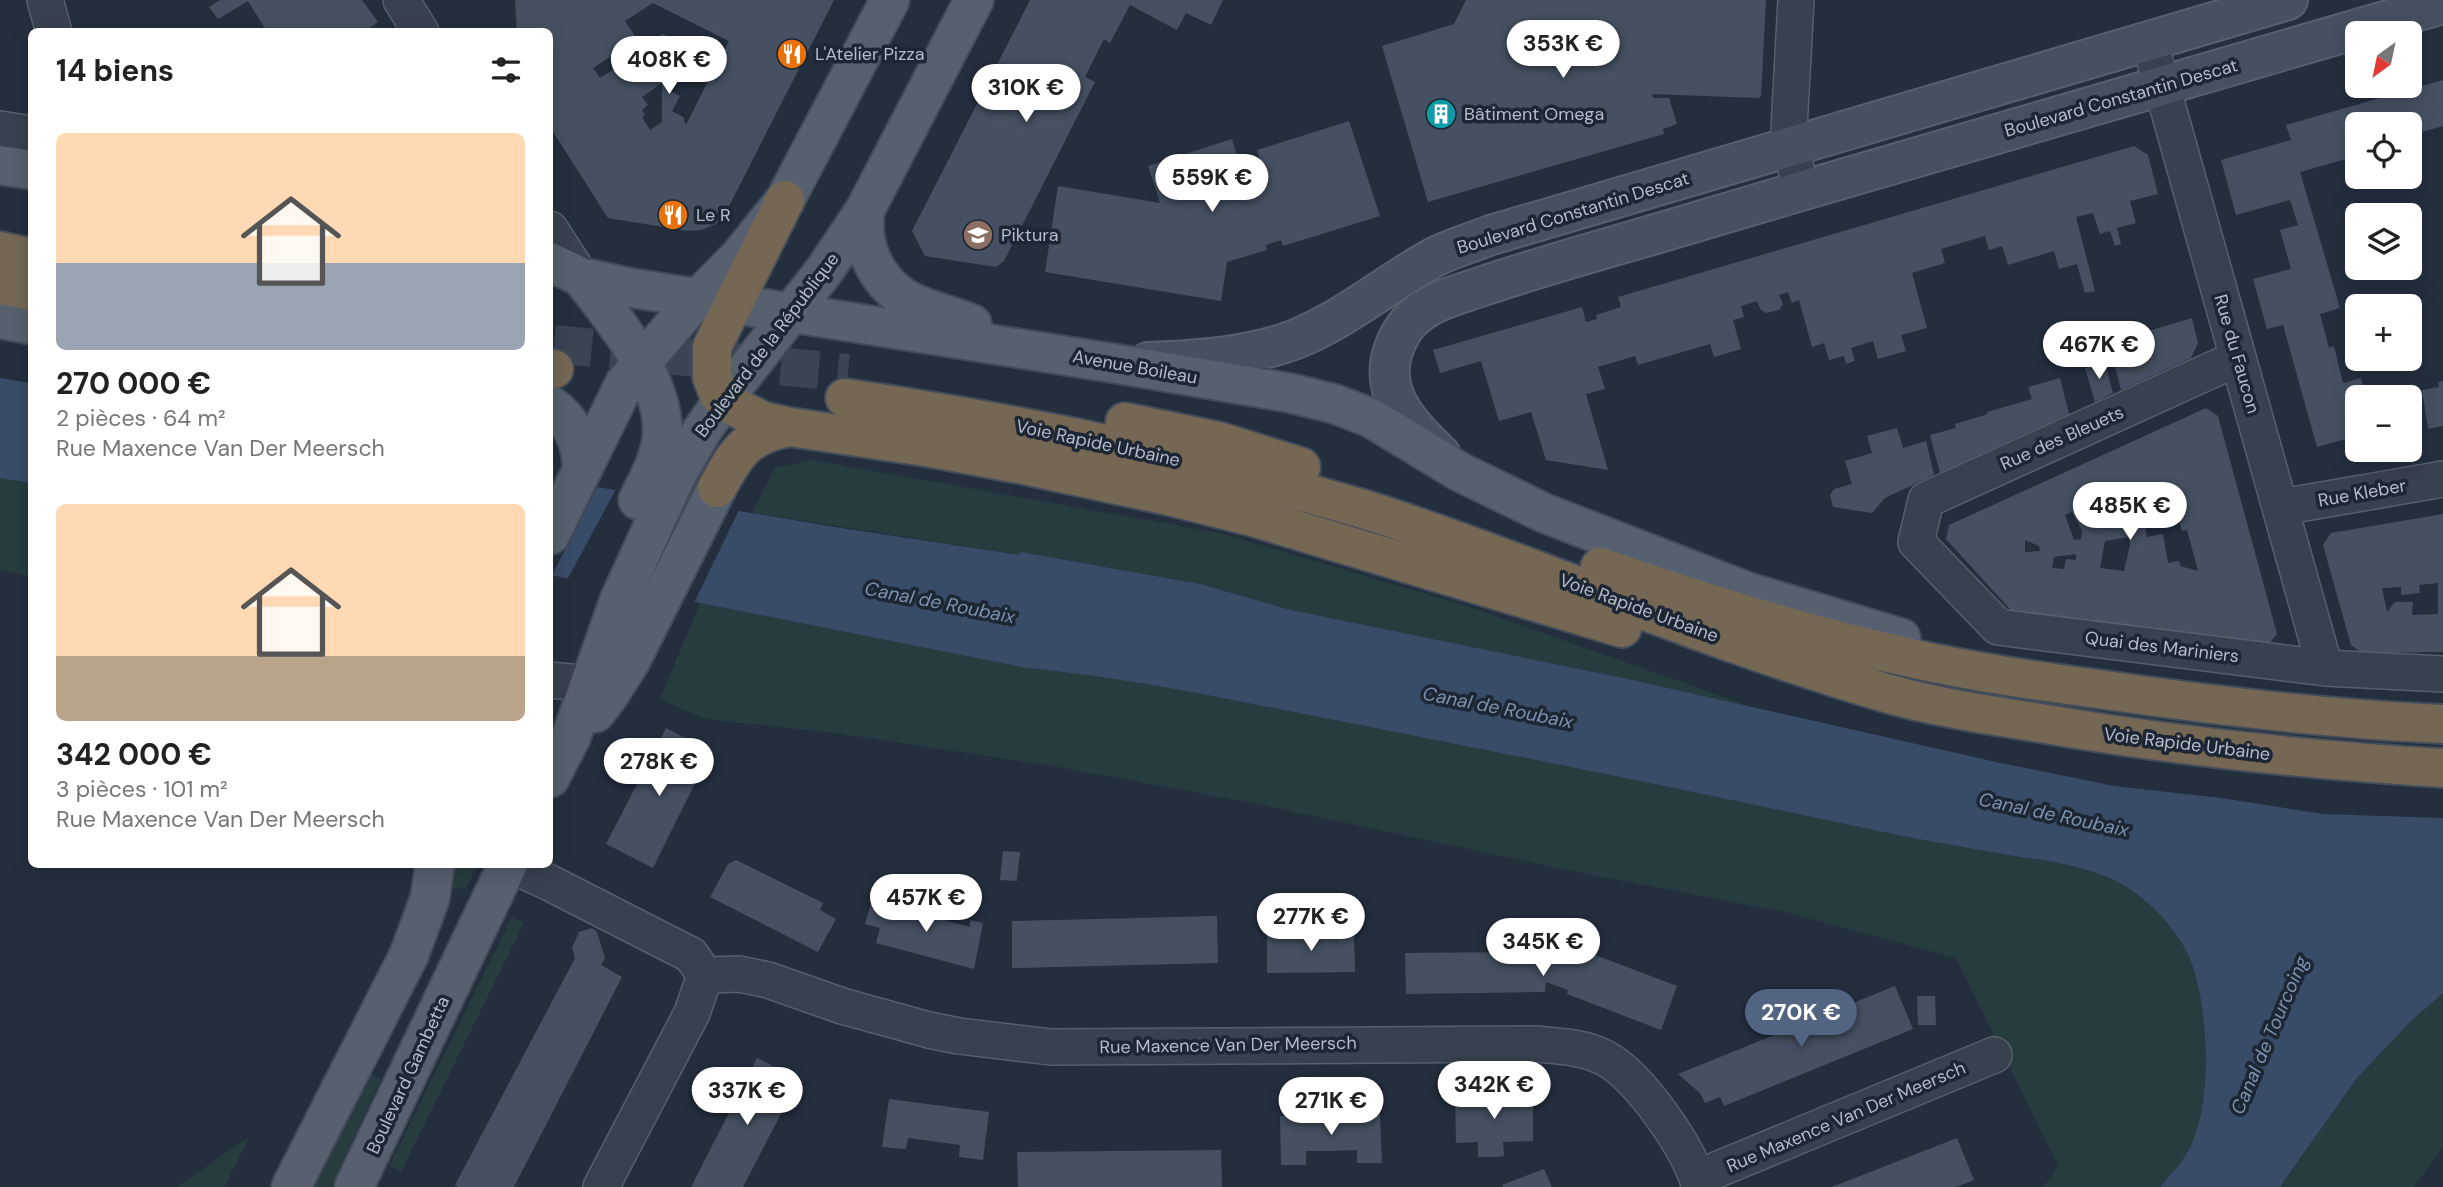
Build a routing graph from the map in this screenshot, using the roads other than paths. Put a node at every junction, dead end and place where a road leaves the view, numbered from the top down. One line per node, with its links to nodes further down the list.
1 (45, 0): 8 (street)
2 (401, 0): 9 (street)
3 (890, 0): 18 (main road)
4 (974, 0): 19 (main road, Boulevard de la République)
5 (1796, 0): 14 (street)
6 (2288, 0): 10 (street, Boulevard Constantin Descat)
7 (2443, 4): 11 (street, Boulevard Constantin Descat)
8 (53, 28)
9 (418, 28)
10 (2149, 40): 11 (street, Rue du Faucon); 14 (street, Boulevard Constantin Descat)
11 (2161, 86): 17 (street, Boulevard Constantin Descat); 33 (street, Rue du Faucon)
12 (0, 130): 13 (street)
13 (28, 134)
14 (1792, 147): 17 (street); 23 (street, Boulevard Constantin Descat)
15 (0, 165): 16 (main road)
16 (28, 169)
17 (1800, 191): 28 (street, Boulevard Constantin Descat)
18 (785, 201): 27 (highway)
19 (865, 210): 29 (main road, Boulevard de la République); 32 (main road)
20 (553, 237): 24 (street)
21 (0, 251): 22 (highway)
22 (28, 257)
23 (1434, 257): 28 (street, Boulevard Constantin Descat); 35 (street, Boulevard Constantin Descat)
24 (565, 269): 27 (main road, Avenue Boileau); 34 (main road)
25 (0, 285): 26 (highway)
26 (28, 291)
27 (715, 300): 29 (main road, Avenue Boileau); 34 (main road); 37 (highway)
28 (1444, 300): 41 (street, Boulevard Constantin Descat)
29 (793, 312): 32 (main road, Avenue Boileau); 37 (main road, Boulevard de la République)
30 (0, 319): 31 (main road)
31 (28, 324)
32 (1074, 357): 35 (main road, Avenue Boileau)
33 (2238, 358): 44 (street, Rue du Faucon); 46 (street, Rue des Bleuets)
34 (641, 362): 39 (main road); 40 (main road)
35 (1118, 364): 41 (main road, Avenue Boileau)
36 (553, 374): 39 (main road)
37 (723, 400): 38 (highway); 40 (main road, Boulevard de la République)
38 (790, 427): 43 (highway); 52 (highway)
39 (583, 467): 45 (main road)
40 (665, 472): 47 (main road)
41 (1460, 472): 53 (main road, Avenue Boileau)
42 (2443, 479): 44 (street, Rue Kleber)
43 (717, 488): 47 (main road)
44 (2282, 507): 48 (street, Rue du Faucon)
45 (553, 529)
46 (1916, 542): 48 (street, Quai des Mariniers)
47 (619, 638): 51 (main road); 55 (main road)
48 (2325, 668): 49 (street, Quai des Mariniers)
49 (2443, 674)
50 (553, 680): 51 (street)
51 (591, 684): 55 (main road)
52 (1889, 694): 53 (highway, Voie Rapide Urbaine); 56 (highway, Voie Rapide Urbaine)
53 (2173, 699): 54 (highway, Voie Rapide Urbaine)
54 (2443, 724)
55 (572, 737): 57 (main road)
56 (2443, 768)
57 (553, 772)
58 (434, 868): 64 (main road)
59 (506, 868): 65 (main road, Boulevard Gambetta)
60 (517, 868): 61 (street)
61 (705, 975): 63 (street, Rue Maxence Van Der Meersch); 66 (street)
62 (1994, 1055): 63 (street, Rue Maxence Van Der Meersch)
63 (1699, 1183)
64 (291, 1187)
65 (354, 1187)
66 (601, 1187)

